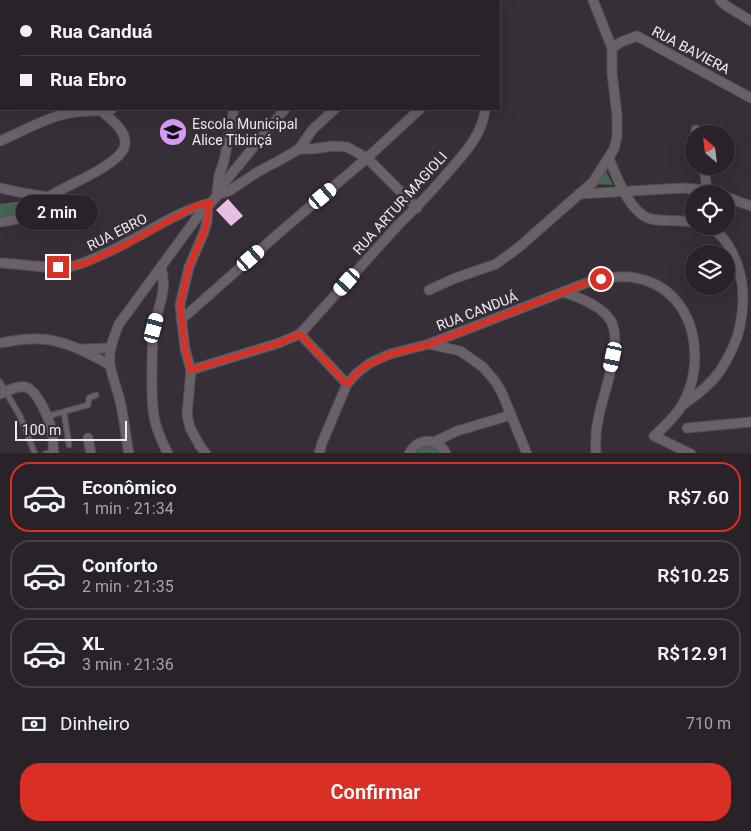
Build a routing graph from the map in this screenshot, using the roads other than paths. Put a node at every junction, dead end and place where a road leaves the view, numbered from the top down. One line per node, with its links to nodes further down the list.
1 (593, 0): 4 (street)
2 (720, 0): 3 (street)
3 (751, 21)
4 (612, 48): 5 (street, RUA BAVIERA); 16 (street)
5 (751, 98)
6 (106, 110): 12 (street)
7 (234, 110): 22 (street)
8 (284, 110): 22 (street)
9 (334, 110): 14 (street)
10 (419, 110): 15 (street)
11 (485, 110): 25 (street, RUA ARTUR MAGIOLI)
12 (101, 111): 13 (street); 21 (street)
13 (0, 141)
14 (299, 148): 15 (street); 22 (street, RUA EBRO)
15 (368, 158): 25 (street); 33 (street)
16 (608, 160): 19 (street); 20 (street)
17 (0, 188): 21 (street)
18 (685, 188): 19 (street)
19 (624, 192): 20 (street); 26 (street)
20 (579, 194): 31 (street)
21 (49, 197): 27 (street)
22 (213, 200): 29 (street, RUA EBRO); 30 (street); 33 (street)
23 (735, 200): 24 (street)
24 (751, 206)
25 (417, 208): 34 (street, RUA ARTUR MAGIOLI)
26 (685, 221)
27 (0, 222)
28 (720, 235): 45 (street)
29 (0, 263)
30 (161, 267): 37 (street); 58 (street)
31 (429, 290)
32 (562, 292): 36 (street, RUA CANDUÁ); 45 (street, RUA CANDUÁ); 64 (street)
33 (181, 320): 40 (street)
34 (300, 334): 40 (street, RUA ARTUR MAGIOLI); 42 (street)
35 (0, 343): 38 (street)
36 (430, 344): 42 (street); 47 (street)
37 (111, 348): 38 (street); 39 (street)
38 (80, 349): 39 (street)
39 (110, 365): 57 (street)
40 (191, 370): 59 (street)
41 (0, 382): 43 (lane)
42 (347, 384): 60 (street)
43 (3, 393): 48 (street); 54 (lane)
44 (96, 394): 46 (lane)
45 (682, 406): 65 (street, RUA CANDUÁ)
46 (64, 412): 48 (lane); 53 (lane)
47 (511, 415): 52 (street); 63 (street)
48 (47, 416): 55 (street)
49 (751, 422): 50 (street)
50 (687, 428)
51 (88, 438): 56 (street)
52 (434, 442): 61 (street); 62 (street)
53 (69, 445)
54 (35, 453)
55 (51, 453)
56 (91, 453)
57 (129, 453)
58 (168, 453)
59 (205, 453)
60 (320, 453)
61 (410, 453)
62 (445, 453)
63 (527, 453)
64 (596, 453)
65 (690, 453)

